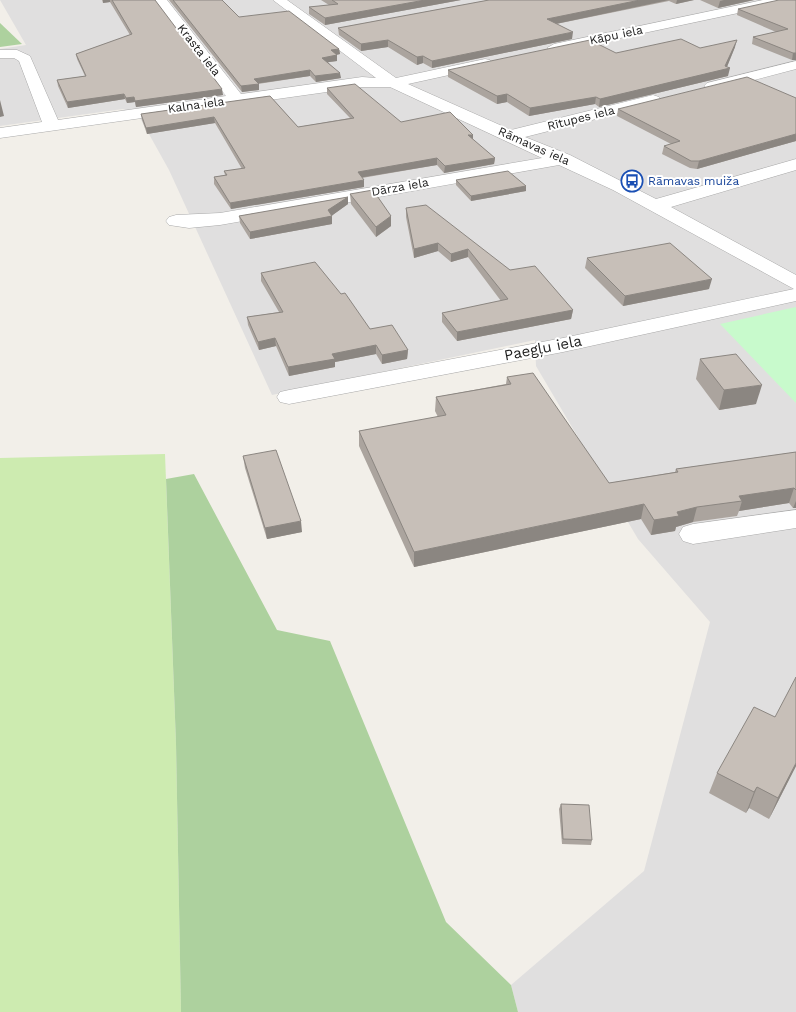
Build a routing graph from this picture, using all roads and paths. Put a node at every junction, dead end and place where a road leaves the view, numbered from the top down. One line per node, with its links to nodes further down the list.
1 (160, 0): 13 (street, Krasta iela)
2 (279, 0): 5 (street, Rāmavas iela)
3 (781, 0): 6 (street, Kāpu iela)
4 (340, 28): 5 (street)
5 (321, 32): 10 (street, Rāmavas iela)
6 (538, 52)
7 (0, 54): 14 (street)
8 (499, 60): 10 (street)
9 (796, 65): 11 (street)
10 (393, 83): 13 (street, Kalna iela); 16 (street, Rāmavas iela)
11 (701, 88)
12 (673, 96): 16 (street, Rītupes iela)
13 (237, 100): 14 (street, Kalna iela)
14 (52, 126): 15 (street, Kalna iela)
15 (0, 133)
16 (512, 135): 17 (street, Rāmavas iela)
17 (564, 159): 19 (street, Rāmavas iela); 20 (street, Dārza iela)
18 (796, 164): 19 (street)
19 (656, 206): 21 (street, Rāmavas iela)
20 (176, 221)
21 (796, 283)
22 (796, 295): 23 (street, Paegļu iela)
23 (288, 397)
24 (796, 519): 25 (street)
25 (693, 534)

